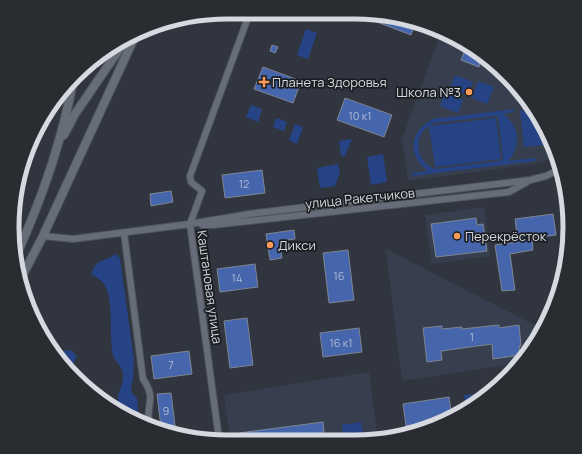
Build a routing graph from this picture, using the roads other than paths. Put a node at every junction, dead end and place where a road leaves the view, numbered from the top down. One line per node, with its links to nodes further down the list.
1 (247, 19): 7 (street, Каштановая улица)
2 (133, 41): 9 (main road)
3 (119, 49): 5 (main road)
4 (72, 89): 5 (main road)
5 (57, 148): 10 (main road)
6 (555, 171): 7 (street, улица Ракетчиков)
7 (190, 224): 8 (street, улица Ракетчиков); 13 (street, Каштановая улица)
8 (124, 233): 9 (street, улица Ракетчиков); 12 (street)
9 (43, 236): 11 (main road)
10 (20, 247)
11 (24, 272)
12 (149, 420)
13 (219, 435)

